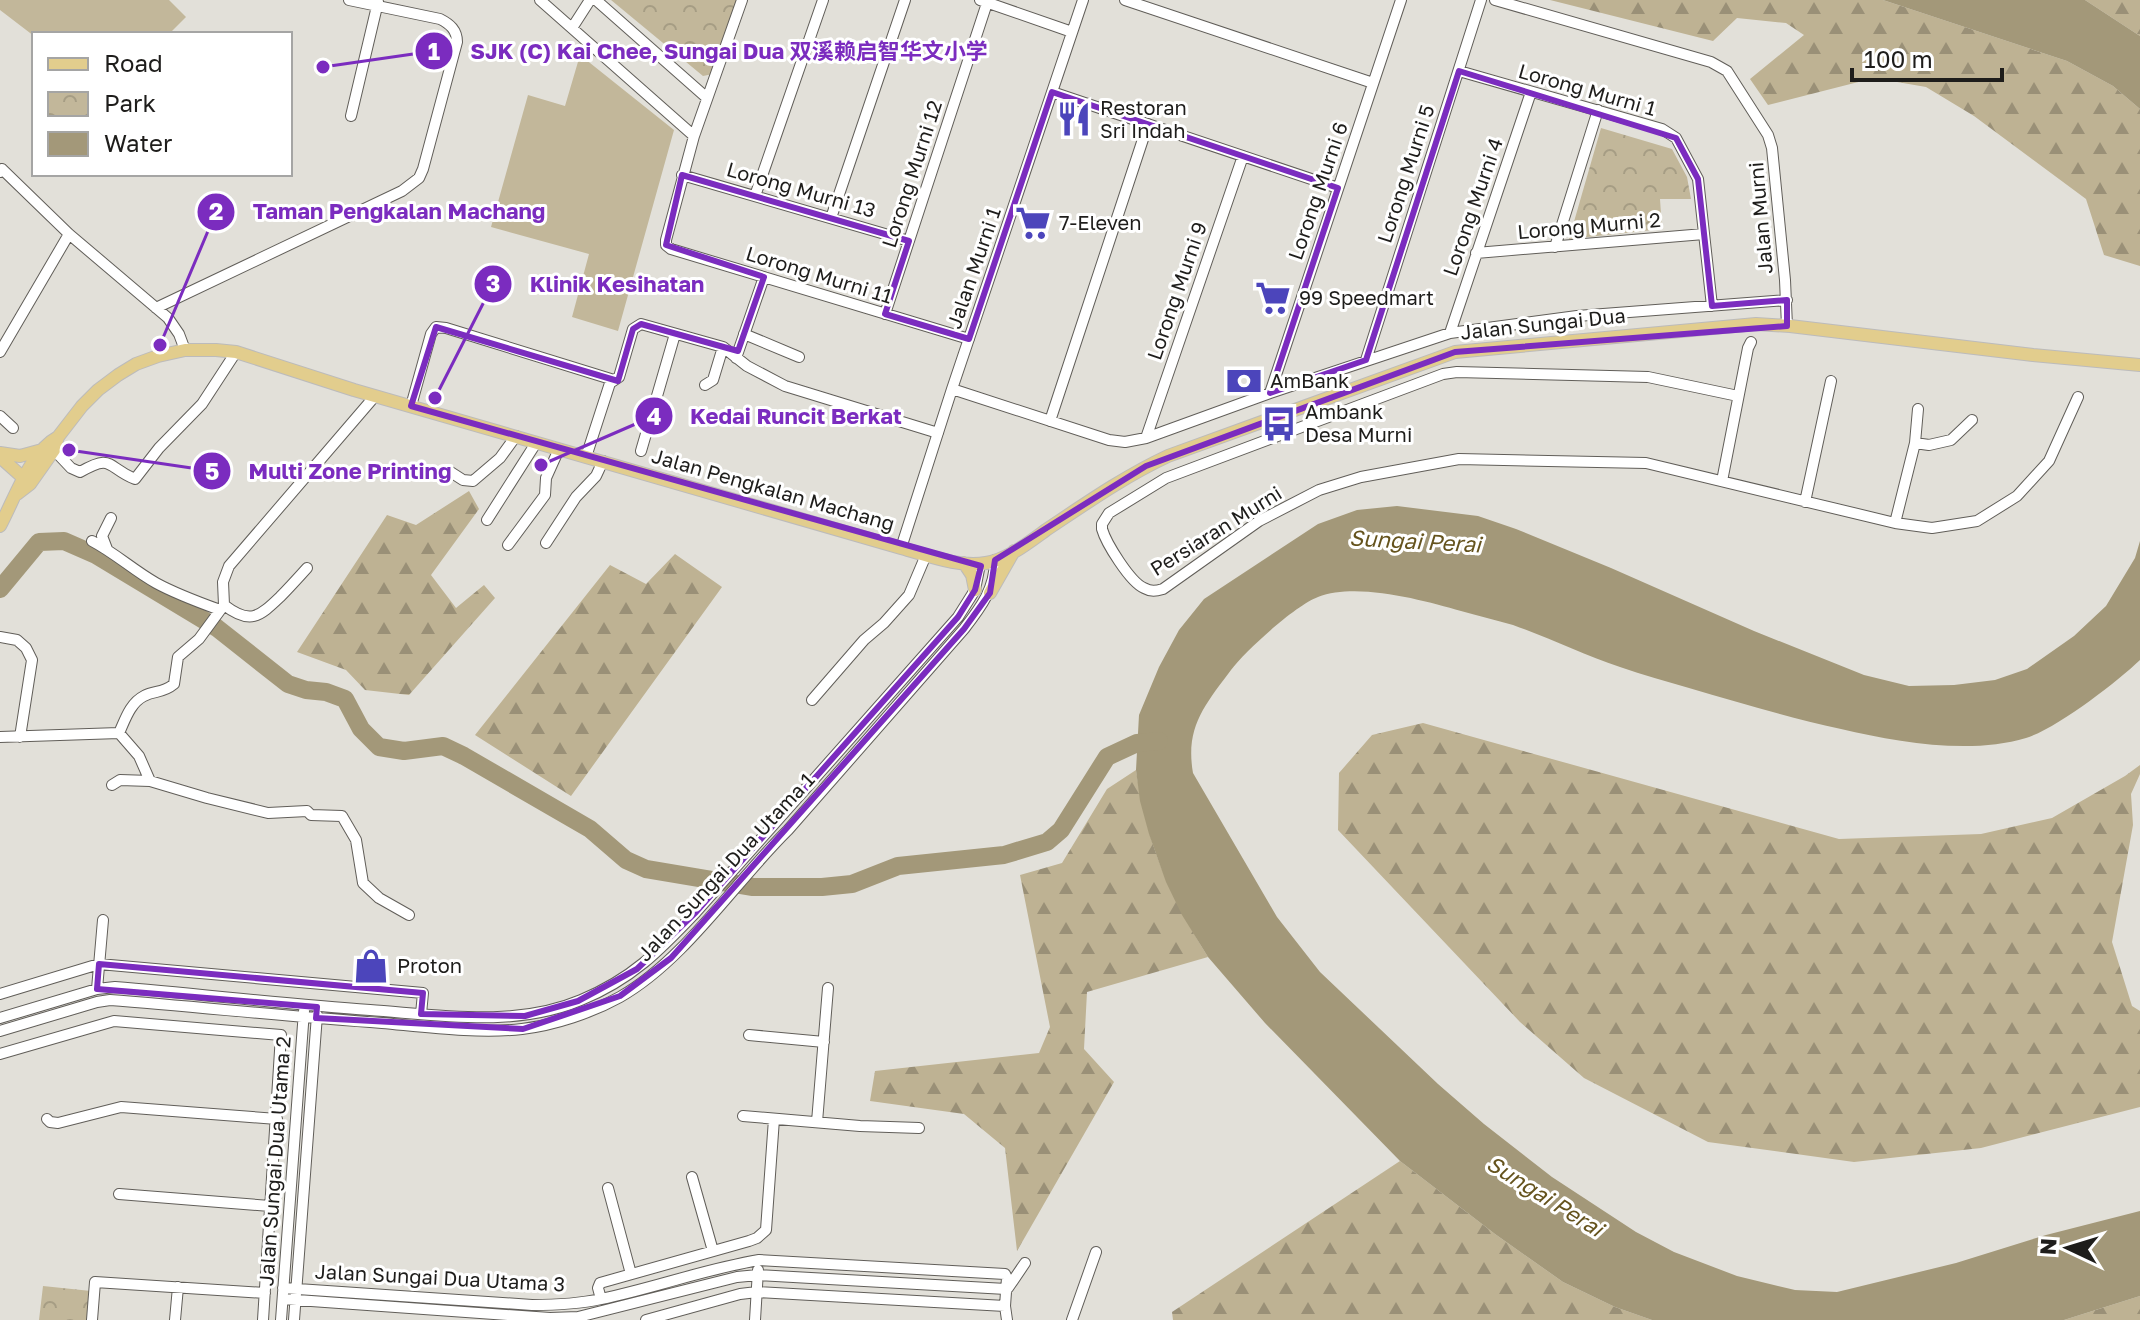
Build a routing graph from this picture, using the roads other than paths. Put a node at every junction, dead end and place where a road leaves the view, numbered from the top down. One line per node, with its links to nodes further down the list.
1 (349, 0): 13 (street)
2 (540, 0): 14 (street)
3 (593, 0): 14 (street); 20 (street)
4 (742, 0): 20 (street)
5 (823, 0): 29 (street)
6 (905, 0): 30 (street)
7 (1083, 0): 15 (street, Jalan Murni 1)
8 (1125, 0): 17 (street)
9 (1401, 0): 17 (street, Lorong Murni 6)
10 (1481, 0): 16 (street, Lorong Murni 5)
11 (1495, 0): 37 (street, Jalan Murni)
12 (985, 1): 15 (street); 33 (street, Lorong Murni 12)
13 (378, 3): 22 (street); 39 (street)
14 (572, 28): 24 (street)
15 (1072, 32): 18 (street, Jalan Murni 1)
16 (1459, 71): 19 (street, Lorong Murni 1); 54 (street, Lorong Murni 5)
17 (1373, 83): 28 (street, Lorong Murni 6)
18 (1052, 92): 23 (street); 45 (street, Jalan Murni 1)
19 (1531, 92): 21 (street, Lorong Murni 1); 35 (street, Lorong Murni 4)
20 (707, 98): 24 (street)
21 (1598, 110): 32 (street, Lorong Murni 1); 34 (street)
22 (351, 116)
23 (1148, 124): 25 (street); 69 (street)
24 (694, 136): 27 (street)
25 (1243, 156): 28 (street); 73 (street, Lorong Murni 9)
26 (1, 170): 31 (street)
27 (682, 175): 29 (street, Lorong Murni 13); 36 (street, Lorong Murni 11)
28 (1338, 188): 61 (street, Lorong Murni 6)
29 (755, 196): 30 (street, Lorong Murni 13)
30 (831, 218): 33 (street, Lorong Murni 13)
31 (69, 234): 39 (street); 49 (street)
32 (1704, 234): 34 (street, Lorong Murni 2); 38 (street, Lorong Murni 1)
33 (909, 241): 40 (street, Lorong Murni 12)
34 (1555, 247): 35 (street, Lorong Murni 2)
35 (1476, 253): 42 (street, Lorong Murni 4)
36 (764, 277): 40 (street, Lorong Murni 11); 44 (street)
37 (1787, 300): 38 (street); 41 (street, Jalan Murni)
38 (1712, 306): 42 (street)
39 (156, 308): 48 (street)
40 (885, 314): 45 (street, Lorong Murni 11)
41 (1787, 326): 53 (main road, Jalan Sungai Dua); 55 (main road, Jalan Sungai Dua)
42 (1450, 333): 54 (street)
43 (675, 334): 47 (street); 57 (street); 78 (street)
44 (744, 334): 51 (street); 52 (street)
45 (969, 339): 60 (street, Jalan Murni 1)
46 (1751, 342): 63 (street)
47 (723, 347): 52 (street); 59 (street)
48 (185, 350): 50 (main road, Jalan Pengkalan Machang); 76 (main road, Jalan Pengkalan Machang)
49 (0, 352)
50 (236, 352): 62 (main road, Jalan Pengkalan Machang); 76 (street)
51 (799, 357)
52 (736, 358): 71 (street)
53 (1431, 359): 56 (street); 95 (main road, Jalan Sungai Dua)
54 (1366, 360): 61 (street)
55 (2140, 365)
56 (1437, 376): 63 (street, Persiaran Murni); 84 (street, Persiaran Murni)
57 (614, 380): 65 (street); 80 (street)
58 (1831, 381): 85 (street)
59 (705, 385)
60 (952, 389): 69 (street); 71 (street, Jalan Murni 1)
61 (1270, 393): 73 (street)
62 (375, 396): 65 (main road, Jalan Pengkalan Machang); 103 (street)
63 (1738, 396): 84 (street)
64 (2078, 397): 88 (street, Persiaran Murni)
65 (411, 406): 72 (main road, Jalan Pengkalan Machang)
66 (1918, 409): 75 (street)
67 (0, 416): 70 (street)
68 (1972, 420): 75 (street)
69 (1050, 421): 73 (street)
70 (13, 428)
71 (938, 433): 93 (street, Jalan Murni 1)
72 (516, 436): 74 (main road, Jalan Pengkalan Machang); 82 (street)
73 (1146, 438)
74 (536, 443): 77 (main road, Jalan Pengkalan Machang); 87 (street)
75 (1915, 443): 88 (street)
76 (52, 445): 79 (main road); 83 (main road, Jalan Pengkalan Machang)
77 (559, 449): 80 (main road, Jalan Pengkalan Machang); 92 (street)
78 (641, 451)
79 (0, 455): 83 (main road)
80 (586, 457): 81 (main road, Jalan Pengkalan Machang)
81 (603, 461): 91 (street); 93 (main road, Jalan Pengkalan Machang)
82 (449, 471)
83 (26, 480): 89 (main road)
84 (1722, 481): 85 (street, Persiaran Murni)
85 (1805, 502): 88 (street, Persiaran Murni)
86 (111, 518): 94 (street)
87 (487, 520)
88 (1895, 523)
89 (0, 526)
90 (92, 541): 94 (street)
91 (546, 543)
92 (508, 545)
93 (901, 548): 96 (main road, Jalan Sungai Dua)
94 (107, 549): 103 (street)
95 (1014, 551): 97 (main road, Jalan Sungai Dua); 102 (main road)
96 (926, 555): 98 (main road, Jalan Sungai Dua); 105 (street)
97 (995, 560): 99 (main road, Jalan Sungai Dua); 102 (street, Jalan Sungai Dua Utama 1)
98 (964, 563): 99 (main road, Jalan Sungai Dua); 101 (main road)
99 (980, 564): 101 (street, Jalan Sungai Dua Utama 1)
100 (307, 568): 103 (street)
101 (975, 590): 111 (street, Jalan Sungai Dua Utama 1)
102 (990, 593): 111 (street, Jalan Sungai Dua Utama 1)
103 (220, 609): 106 (street)
104 (0, 637): 108 (street)
105 (812, 700)
106 (119, 733): 108 (street); 109 (street)
107 (0, 737): 108 (street)
108 (20, 737)
109 (150, 781): 110 (street); 112 (street)
110 (112, 785)
111 (755, 856): 121 (street, Jalan Sungai Dua Utama 1); 124 (street, Jalan Sungai Dua Utama 1)
112 (409, 915)
113 (103, 920): 114 (street)
114 (99, 964): 116 (street); 117 (street); 121 (street)
115 (828, 988): 129 (street)
116 (97, 989): 118 (street, Jalan Sungai Dua Utama 1); 123 (street, Jalan Sungai Dua Utama 1)
117 (0, 994)
118 (305, 1005): 120 (street, Jalan Sungai Dua Utama 1); 122 (street, Jalan Sungai Dua Utama 2)
119 (185, 1006): 122 (street, Jalan Sungai Dua Utama 1); 125 (street, Jalan Sungai Dua Utama 1); 126 (street)
120 (318, 1006): 121 (street, Jalan Sungai Dua Utama 1); 124 (street, Jalan Sungai Dua Utama 2)
121 (421, 1014)
122 (304, 1017): 124 (street, Jalan Sungai Dua Utama 1); 152 (street, Jalan Sungai Dua Utama 2)
123 (0, 1018)
124 (316, 1018): 153 (street, Jalan Sungai Dua Utama 2)
125 (15, 1026): 127 (street, Jalan Sungai Dua Utama 1); 130 (street)
126 (183, 1026): 130 (street); 134 (street)
127 (0, 1031)
128 (749, 1035): 129 (street)
129 (824, 1042): 136 (street)
130 (21, 1048): 131 (street)
131 (0, 1054)
132 (743, 1116): 135 (street)
133 (47, 1119): 134 (street)
134 (277, 1119): 141 (street)
135 (774, 1119): 136 (street); 142 (street)
136 (817, 1122): 137 (street)
137 (919, 1128)
138 (692, 1177): 142 (street)
139 (608, 1188): 146 (street)
140 (119, 1194): 141 (street)
141 (270, 1206): 151 (street)
142 (713, 1251): 146 (street)
143 (1096, 1252): 167 (street)
144 (759, 1260): 147 (street); 149 (street, Jalan Sungai Dua Utama 3); 154 (street, Jalan Sungai Dua Utama 3)
145 (1025, 1263): 149 (street)
146 (631, 1274): 154 (street)
147 (758, 1275): 149 (street, Jalan Sungai Dua Utama 3); 150 (street); 157 (street, Jalan Sungai Dua Utama 3)
148 (178, 1287): 151 (street); 159 (street); 160 (street)
149 (1006, 1289): 156 (street)
150 (757, 1292): 156 (street); 158 (street); 165 (street)
151 (265, 1293): 161 (street)
152 (283, 1293): 153 (street, Jalan Sungai Dua Utama 3); 162 (street, Jalan Sungai Dua Utama 2)
153 (296, 1294): 155 (street, Jalan Sungai Dua Utama 3); 157 (street, Jalan Sungai Dua Utama 3); 163 (street, Jalan Sungai Dua Utama 2)
154 (601, 1299): 155 (street, Jalan Sungai Dua Utama 3)
155 (459, 1300): 157 (street)
156 (1005, 1306): 166 (street)
157 (462, 1316)
158 (670, 1317): 164 (street)
159 (92, 1320)
160 (175, 1320)
161 (263, 1320)
162 (281, 1320)
163 (294, 1320)
164 (646, 1320)
165 (755, 1320)
166 (1007, 1320)
167 (1072, 1320)

